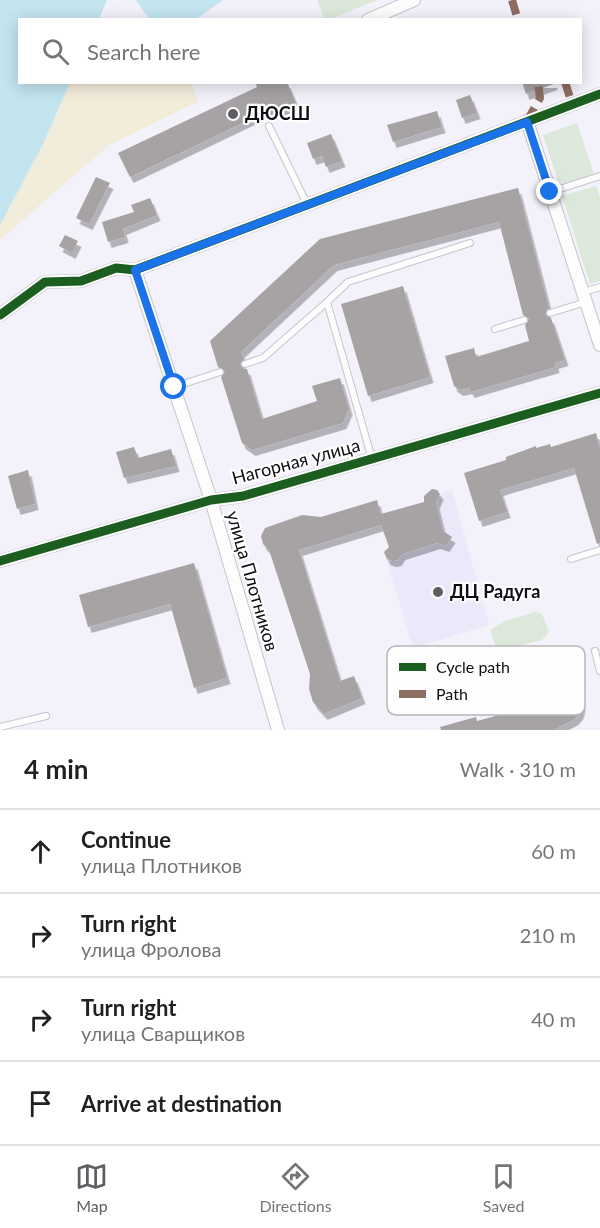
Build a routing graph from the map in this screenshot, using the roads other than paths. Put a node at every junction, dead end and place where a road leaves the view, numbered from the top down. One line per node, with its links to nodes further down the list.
1 (414, 0): 2 (street)
2 (373, 18)
3 (600, 94): 4 (street)
4 (527, 122): 7 (street); 8 (street)
5 (269, 126): 8 (lane)
6 (600, 176): 7 (lane)
7 (550, 192): 12 (street)
8 (307, 204): 10 (street)
9 (470, 243): 13 (lane)
10 (135, 270): 15 (street); 21 (street, улица Плотников)
11 (600, 287): 12 (lane)
12 (584, 297): 14 (lane); 18 (street)
13 (327, 302): 19 (lane); 23 (lane)
14 (550, 313)
15 (0, 315)
16 (524, 320): 17 (lane)
17 (495, 328)
18 (600, 345)
19 (245, 364)
20 (220, 372): 21 (lane)
21 (174, 387): 24 (street, улица Плотников)
22 (600, 393): 23 (street, Нагорная улица)
23 (372, 459): 24 (street, Нагорная улица)
24 (211, 500): 27 (street, Нагорная улица); 32 (street, улица Плотников)
25 (600, 550): 26 (lane)
26 (571, 559)
27 (0, 561)
28 (595, 651): 29 (lane)
29 (600, 671)
30 (46, 716): 31 (lane)
31 (0, 727)
32 (278, 730)

